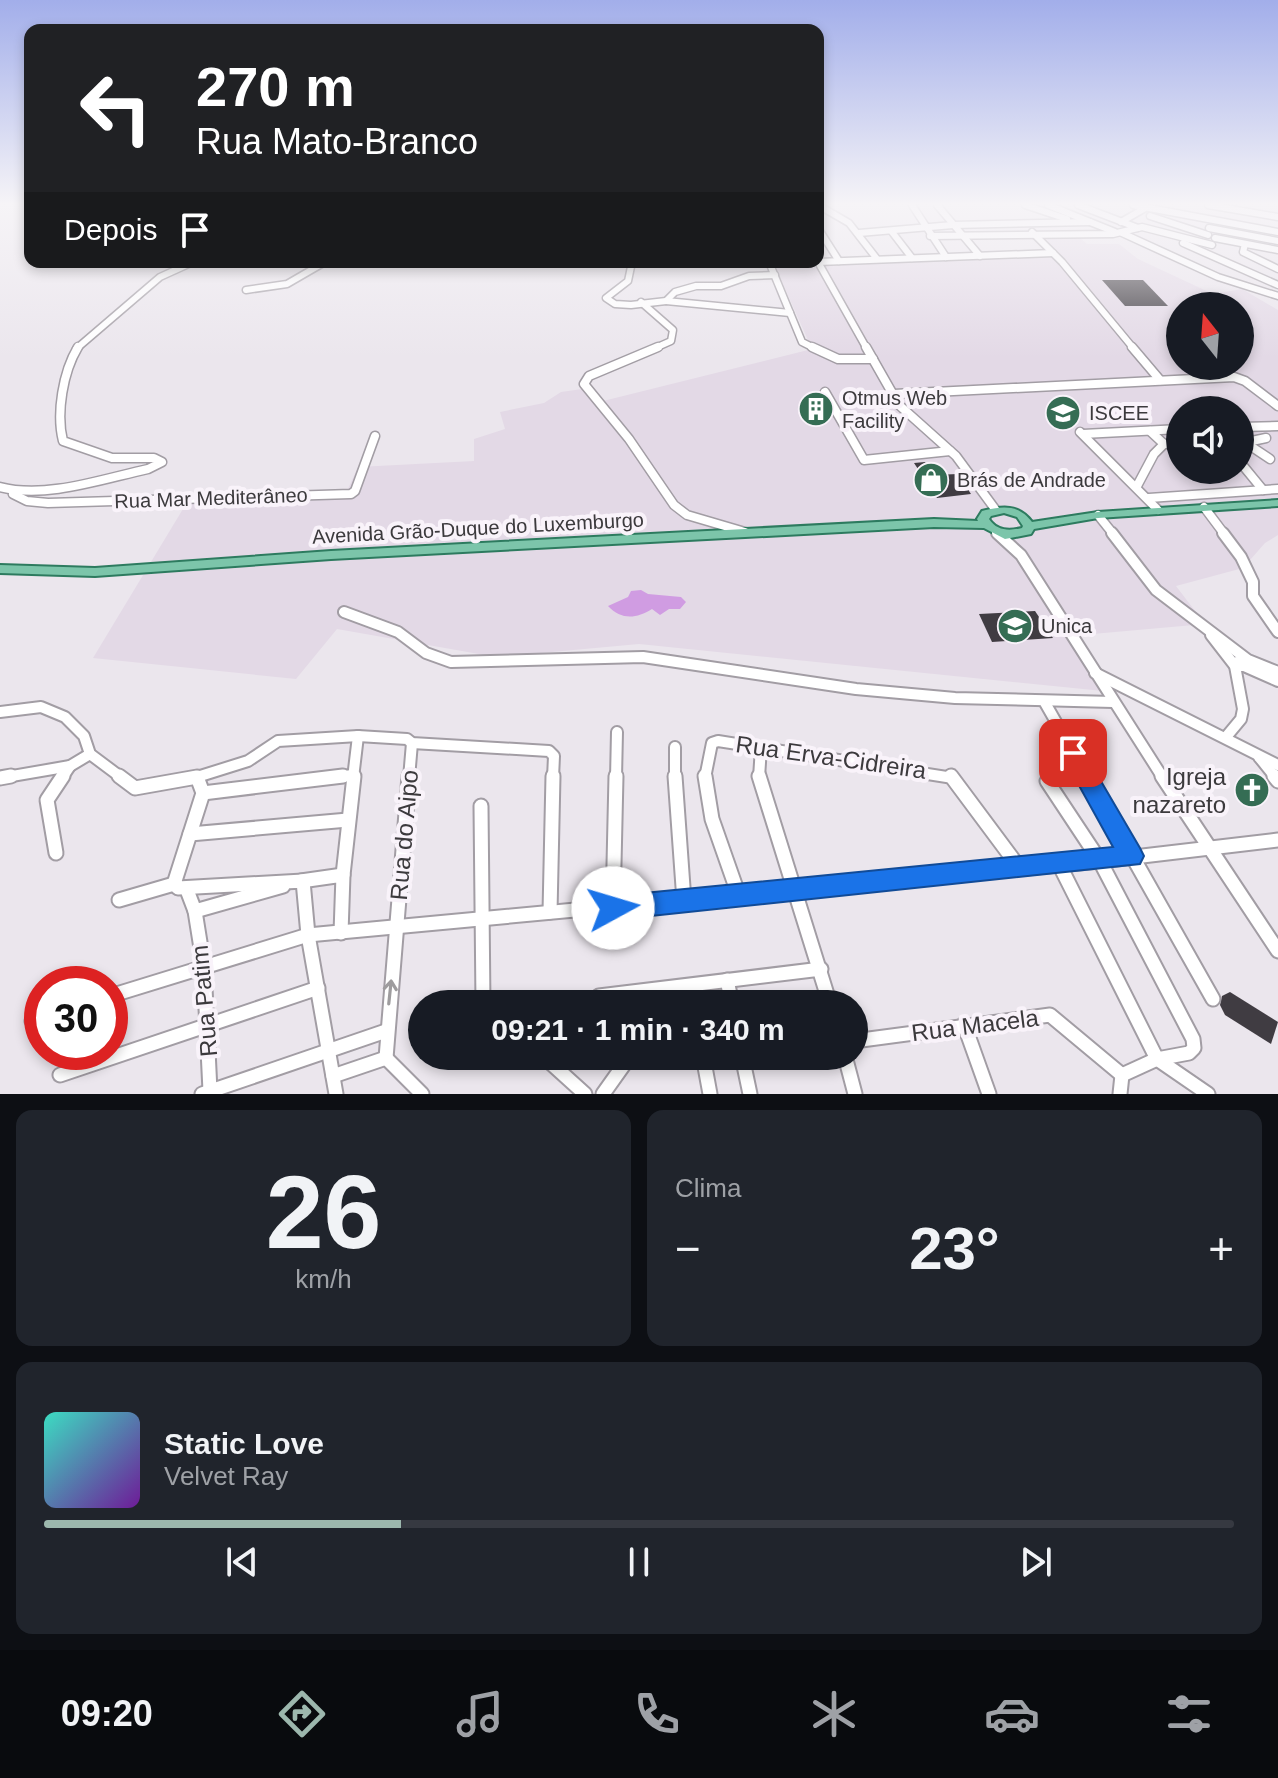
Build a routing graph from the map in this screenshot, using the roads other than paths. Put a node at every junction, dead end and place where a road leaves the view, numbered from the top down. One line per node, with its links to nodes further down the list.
1 (836, 256): 11 (street)
2 (875, 256): 10 (street)
3 (978, 256): 8 (street)
4 (1056, 256): 27 (street)
5 (1166, 256): 22 (street)
6 (1229, 256): 20 (street)
7 (1251, 256): 18 (street)
8 (946, 257): 9 (street)
9 (912, 258): 10 (street)
10 (877, 259): 11 (street)
11 (839, 261): 12 (street)
12 (824, 262)
13 (180, 268): 47 (street)
14 (315, 268): 21 (street)
15 (631, 268): 24 (street)
16 (772, 268): 19 (street)
17 (821, 268): 26 (street)
18 (1278, 269)
19 (775, 275): 23 (street); 25 (street)
20 (1278, 285)
21 (246, 290)
22 (1278, 296)
23 (666, 301): 24 (street); 25 (street)
24 (641, 302): 58 (street)
25 (790, 313): 26 (street)
26 (873, 359): 29 (street)
27 (1160, 380): 29 (street); 30 (street)
28 (825, 392): 40 (street)
29 (894, 394): 40 (street)
30 (1278, 406)
31 (1278, 426): 32 (street)
32 (1254, 427)
33 (1166, 430): 34 (street)
34 (1150, 431): 38 (street); 43 (street)
35 (375, 436): 47 (street, Rua Mar Mediterâneo)
36 (1266, 438): 37 (street)
37 (1254, 440)
38 (1164, 444): 43 (street)
39 (1254, 447): 41 (street)
40 (950, 451): 51 (street)
41 (1278, 452)
42 (1254, 479): 46 (street)
43 (1137, 486): 48 (street)
44 (0, 487): 47 (street)
45 (1278, 489): 46 (street)
46 (1263, 490): 48 (street)
47 (10, 492)
48 (1149, 498): 52 (street)
49 (1278, 503): 50 (main road)
50 (1204, 507): 52 (main road); 63 (street)
51 (995, 509): 53 (main road); 56 (main road)
52 (1158, 510): 54 (main road)
53 (1016, 512): 55 (main road); 57 (main road)
54 (1098, 515): 55 (main road); 62 (street)
55 (1056, 520): 57 (main road, Avenida Grão-Duque do Luxemburgo)
56 (989, 525): 57 (main road, Avenida Grão-Duque do Luxemburgo); 58 (main road, Avenida Grão-Duque do Luxemburgo); 59 (street)
57 (1026, 530): 59 (street)
58 (748, 533): 60 (main road, Avenida Grão-Duque do Luxemburgo)
59 (1021, 555): 67 (street)
60 (0, 569)
61 (344, 612): 69 (street)
62 (1208, 629): 64 (street); 65 (street)
63 (1278, 632)
64 (1248, 660): 65 (street); 66 (street)
65 (1235, 666): 68 (street); 74 (street)
66 (1278, 672)
67 (1095, 673): 70 (street); 74 (street)
68 (1278, 681)
69 (1044, 701): 70 (street); 94 (street)
70 (1113, 702): 92 (street)
71 (0, 712): 78 (street)
72 (617, 732): 106 (street)
73 (358, 736): 75 (street); 82 (street); 83 (street)
74 (1226, 737): 79 (street)
75 (412, 743): 108 (street); 110 (street, Rua do Aipo)
76 (675, 747): 105 (street)
77 (761, 747): 97 (street, Rua Erva-Cidreira); 102 (street); 103 (street, Rua Erva-Cidreira)
78 (90, 754): 81 (street); 83 (street)
79 (1257, 754): 80 (street); 86 (street)
80 (1278, 765)
81 (70, 766): 84 (street); 93 (street)
82 (353, 775): 87 (street); 89 (street)
83 (197, 777): 87 (street)
84 (0, 778)
85 (1047, 781): 95 (street)
86 (1278, 781)
87 (203, 793): 90 (street)
88 (481, 806): 109 (street)
89 (348, 820): 90 (street); 98 (street)
90 (190, 834): 100 (street)
91 (1278, 840): 92 (street)
92 (1210, 848): 94 (street); 113 (street)
93 (56, 853)
94 (1131, 856): 95 (street); 123 (street)
95 (1100, 861): 96 (street); 130 (street)
96 (1059, 864): 97 (street); 130 (street)
97 (1018, 866): 102 (street)
98 (343, 875): 99 (street); 111 (street)
99 (303, 881): 101 (street); 107 (street); 112 (street)
100 (174, 884): 101 (street); 104 (street)
101 (187, 890): 107 (street, Rua Patim)
102 (796, 890): 103 (street); 115 (street)
103 (739, 896): 105 (street)
104 (119, 900)
105 (684, 901): 106 (street)
106 (613, 908): 108 (street)
107 (195, 911): 114 (street, Rua Patim)
108 (550, 912): 109 (street)
109 (480, 919): 110 (street); 119 (street)
110 (396, 927): 111 (street); 126 (street, Rua do Aipo, one-way to 110)
111 (341, 933): 112 (street)
112 (308, 935): 114 (street); 117 (street)
113 (1278, 951)
114 (204, 967): 118 (street); 124 (street, Rua Patim)
115 (821, 969): 116 (street); 122 (street)
116 (727, 980): 120 (street); 121 (street)
117 (318, 988): 124 (street); 128 (street)
118 (128, 990)
119 (483, 990)
120 (647, 990)
121 (729, 990)
122 (826, 990)
123 (1213, 999)
124 (208, 1024): 136 (street); 139 (street, Rua Patim)
125 (964, 1024): 127 (street, Rua Macela); 137 (street, Rua Macela); 147 (street)
126 (386, 1031): 128 (street); 129 (street, Rua do Aipo)
127 (868, 1039)
128 (329, 1049): 138 (street); 139 (street)
129 (386, 1058): 138 (street); 141 (street)
130 (1157, 1059): 137 (street); 149 (street)
131 (559, 1070): 142 (street)
132 (620, 1070): 143 (street)
133 (706, 1070): 144 (street)
134 (745, 1070): 145 (street)
135 (849, 1070): 146 (street)
136 (60, 1075)
137 (1122, 1075): 148 (street)
138 (333, 1076): 140 (street)
139 (206, 1092)
140 (336, 1094)
141 (422, 1094)
142 (585, 1094)
143 (603, 1094)
144 (710, 1094)
145 (750, 1094)
146 (855, 1094)
147 (989, 1094)
148 (1120, 1094)
149 (1208, 1094)

